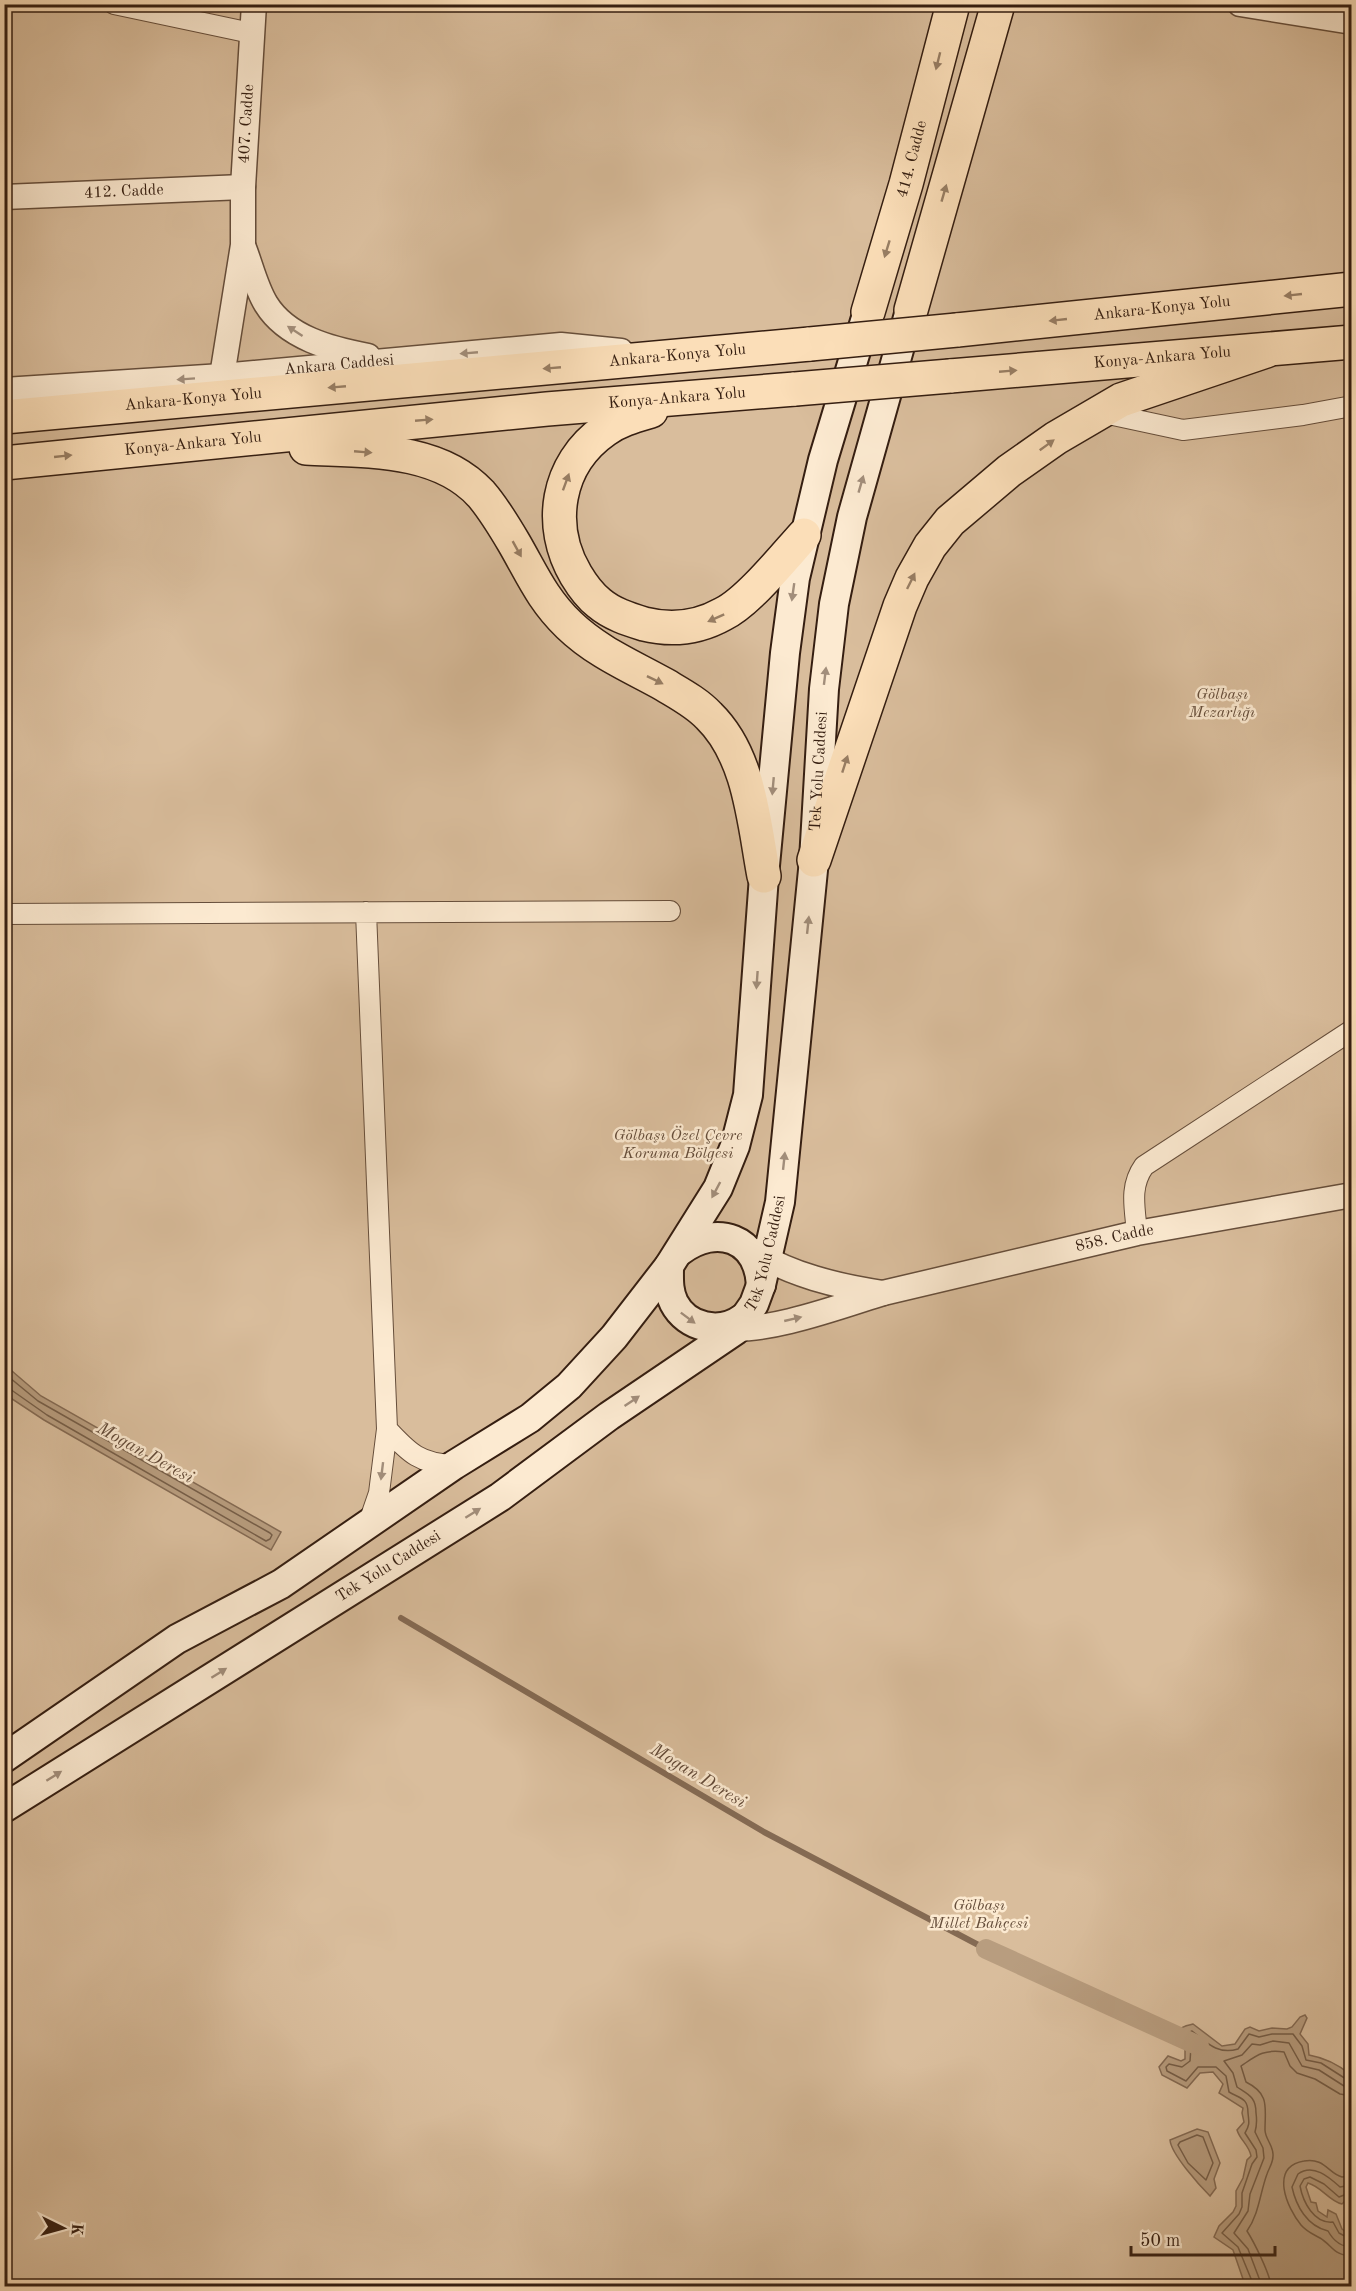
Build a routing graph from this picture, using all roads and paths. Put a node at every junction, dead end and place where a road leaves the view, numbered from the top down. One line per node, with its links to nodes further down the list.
1 (114, 4): 7 (street)
2 (254, 4): 7 (street, 407. Cadde)
3 (952, 4): 13 (highway, 414. Cadde, one-way to 13)
4 (999, 4): 12 (highway, one-way to 4)
5 (1240, 4): 6 (street)
6 (1352, 22)
7 (251, 33): 8 (street, 407. Cadde)
8 (243, 187): 9 (street, 412. Cadde); 10 (street, 407. Cadde)
9 (4, 197)
10 (243, 246): 17 (street, one-way to 10); 18 (street)
11 (1352, 289): 16 (highway, Ankara-Konya Yolu, one-way to 16, bridge)
12 (911, 310): 27 (main road, Tek Yolu Caddesi, one-way to 12)
13 (867, 312): 26 (main road)
14 (1352, 342): 15 (highway, Konya-Ankara Yolu)
15 (1266, 351): 20 (highway, Konya-Ankara Yolu, one-way to 15, bridge); 22 (highway)
16 (673, 357): 17 (street, Ankara Caddesi, one-way to 17); 23 (highway, Ankara-Konya Yolu, one-way to 23)
17 (390, 360): 18 (street, Ankara Caddesi)
18 (222, 376): 19 (street, Ankara Caddesi, one-way to 19)
19 (4, 390)
20 (716, 395): 24 (highway, Konya-Ankara Yolu, one-way to 20); 26 (highway, one-way to 20)
21 (1352, 406): 22 (street)
22 (1098, 412): 27 (highway, one-way to 22)
23 (4, 417)
24 (199, 442): 25 (highway, Konya-Ankara Yolu, one-way to 24); 28 (highway, one-way to 28)
25 (4, 463)
26 (804, 535): 28 (main road, one-way to 28)
27 (814, 860): 36 (main road, Tek Yolu Caddesi, one-way to 27)
28 (764, 876): 35 (main road, one-way to 35)
29 (670, 911): 30 (street)
30 (366, 912): 31 (street); 39 (street)
31 (4, 914)
32 (1352, 1030): 34 (street)
33 (1352, 1196): 34 (street, 858. Cadde)
34 (1137, 1233): 37 (street, 858. Cadde)
35 (675, 1258): 36 (main road); 38 (main road, one-way to 38); 40 (main road)
36 (764, 1273): 37 (street, 858. Cadde); 38 (main road, Tek Yolu Caddesi)
37 (883, 1293): 38 (street, 858. Cadde, one-way to 37)
38 (734, 1323): 43 (main road, Tek Yolu Caddesi, one-way to 38)
39 (387, 1429): 40 (street); 41 (street, one-way to 41)
40 (454, 1465): 41 (main road)
41 (368, 1525): 42 (main road)
42 (4, 1758)
43 (4, 1808)

